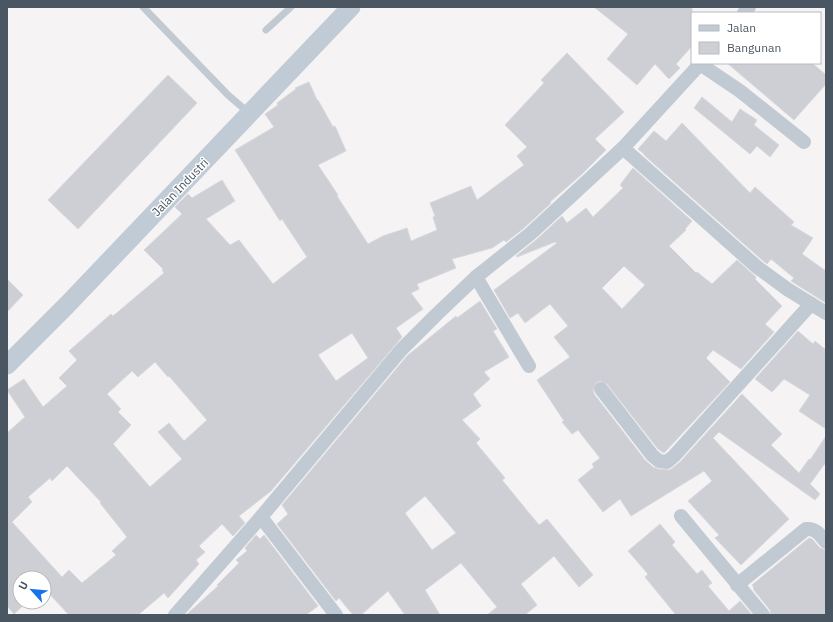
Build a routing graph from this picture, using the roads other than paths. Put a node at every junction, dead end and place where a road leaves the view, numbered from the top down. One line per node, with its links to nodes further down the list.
1 (144, 7): 7 (lane)
2 (291, 7): 4 (lane)
3 (351, 7): 7 (street, Jalan Industri)
4 (266, 30)
5 (700, 64): 9 (street)
6 (702, 64): 8 (street)
7 (249, 113): 13 (street, Jalan Industri)
8 (804, 142)
9 (623, 148): 10 (street); 11 (street)
10 (476, 277): 14 (street); 17 (street)
11 (811, 304): 12 (street); 15 (street)
12 (826, 313)
13 (7, 365)
14 (529, 366)
15 (601, 390)
16 (681, 516): 19 (street)
17 (261, 517): 20 (street); 21 (street)
18 (826, 542): 19 (street)
19 (738, 585): 22 (street)
20 (175, 615)
21 (336, 615)
22 (763, 615)

